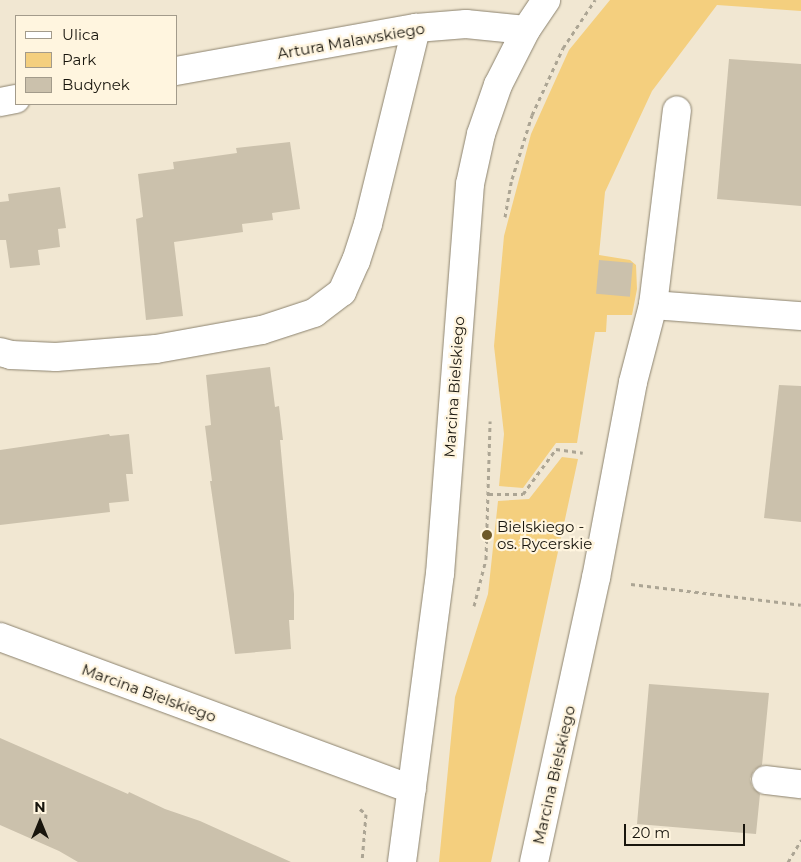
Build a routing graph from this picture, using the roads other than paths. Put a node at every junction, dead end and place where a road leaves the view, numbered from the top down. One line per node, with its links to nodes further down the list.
1 (546, 0): 3 (street, Marcina Bielskiego)
2 (416, 28): 3 (street, Artura Malawskiego); 4 (street, Artura Malawskiego); 10 (street)
3 (526, 30): 14 (street, Marcina Bielskiego)
4 (178, 71)
5 (15, 99): 6 (street)
6 (0, 102)
7 (677, 110): 8 (street, Marcina Bielskiego)
8 (653, 305): 9 (street); 16 (street, Marcina Bielskiego)
9 (801, 316)
10 (0, 352)
11 (0, 637): 14 (street, Marcina Bielskiego)
12 (766, 780): 13 (street)
13 (801, 784)
14 (412, 789): 15 (street, Marcina Bielskiego)
15 (402, 862)
16 (534, 862)

